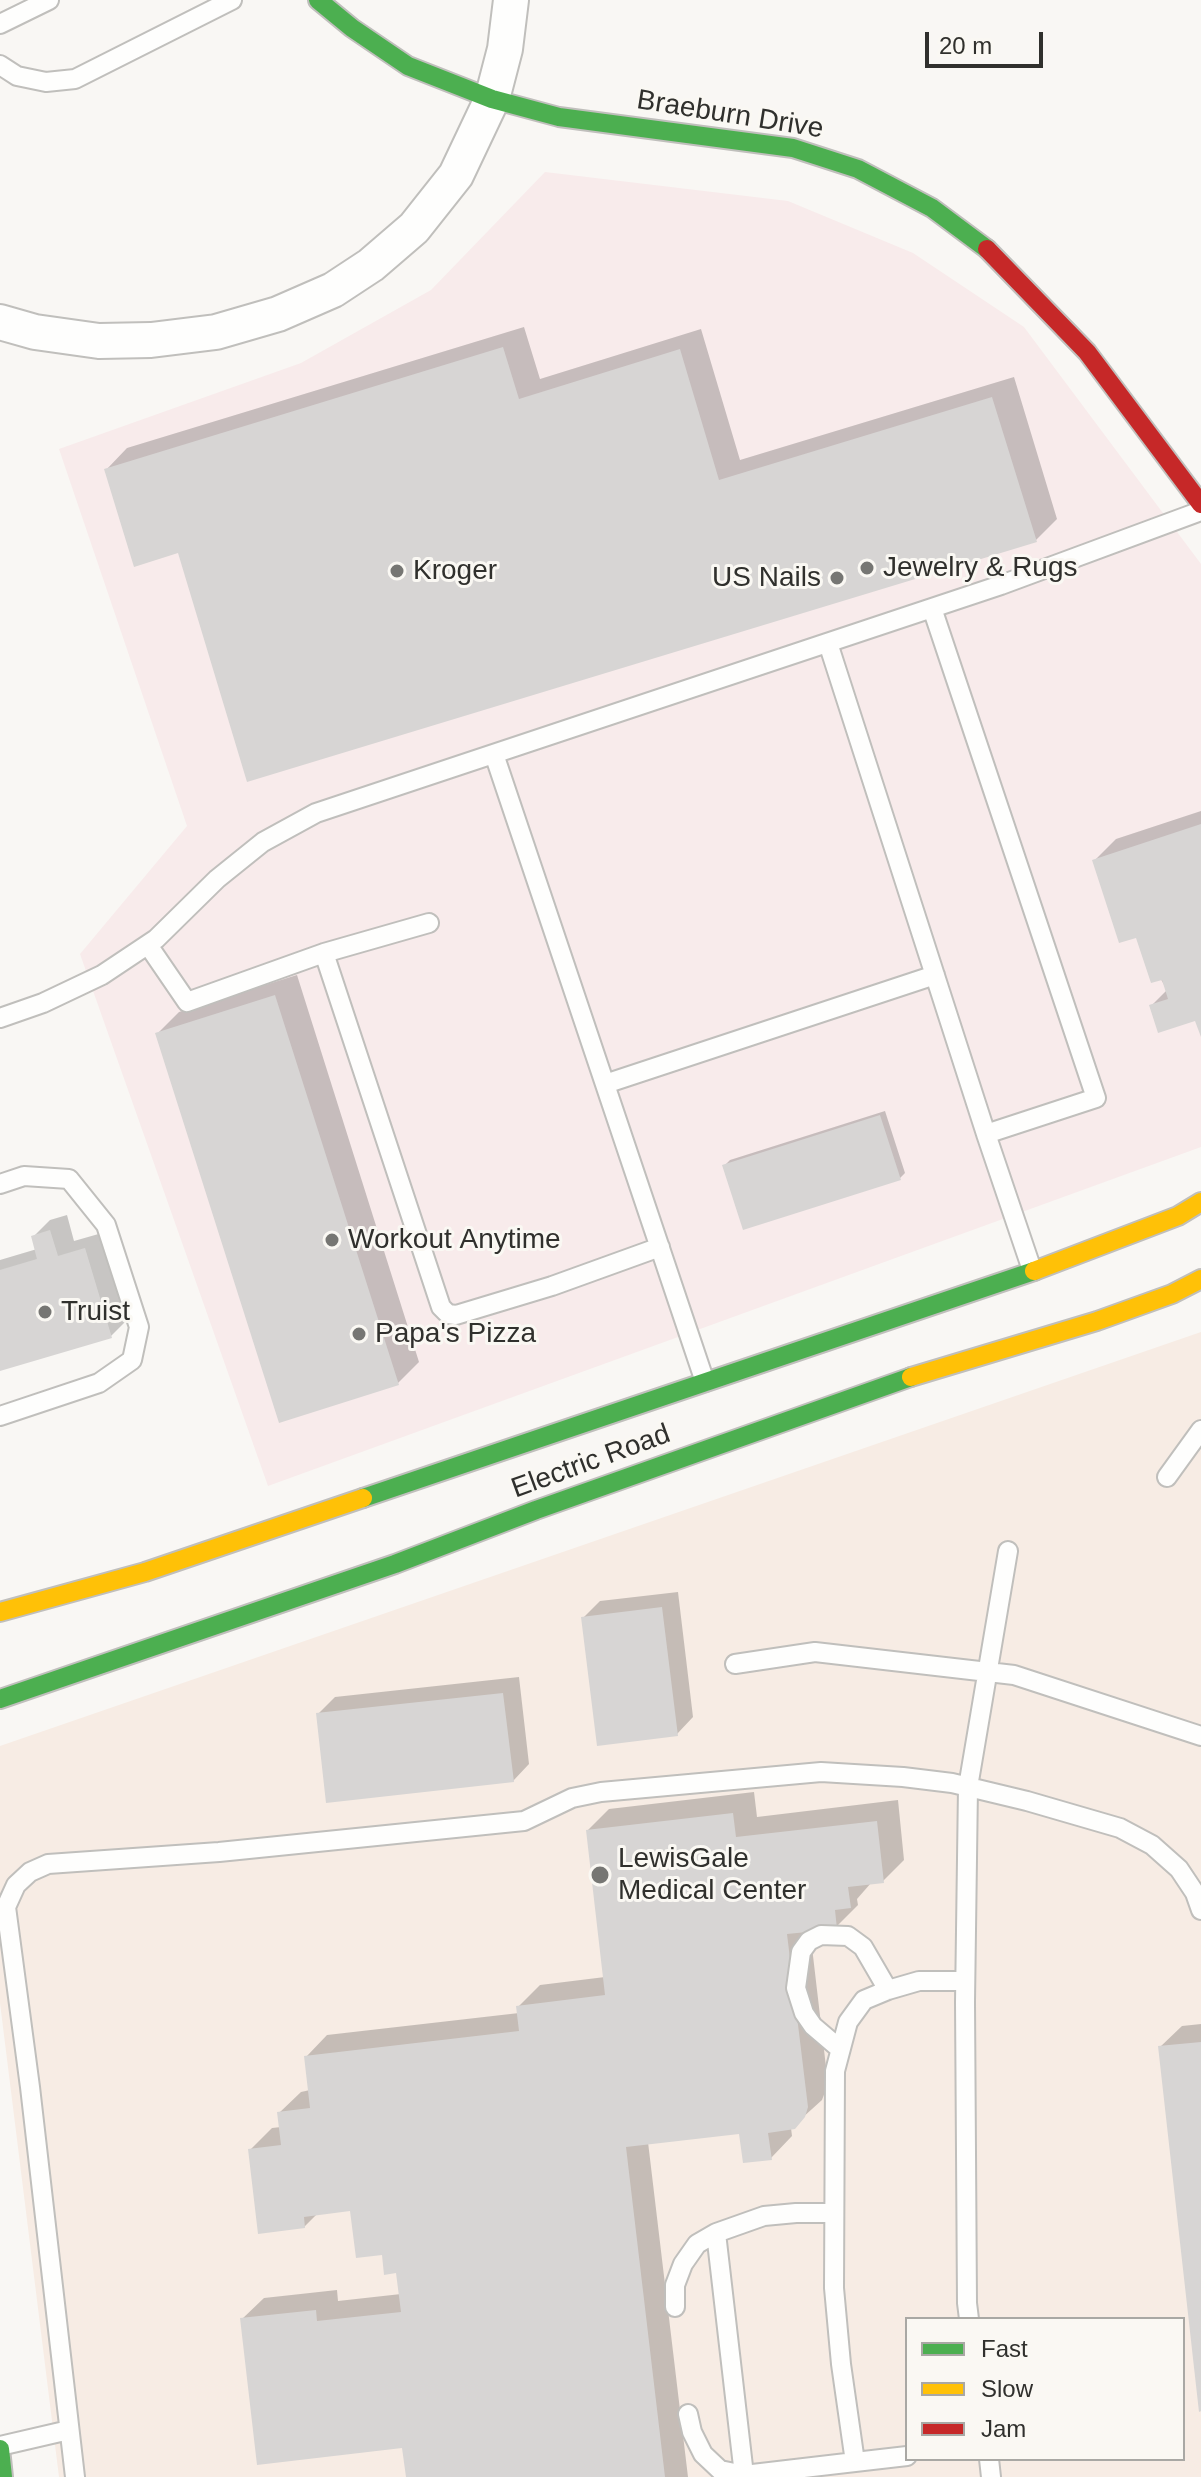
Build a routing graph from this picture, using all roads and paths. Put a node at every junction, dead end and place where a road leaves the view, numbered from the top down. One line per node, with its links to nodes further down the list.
1 (49, 0): 5 (lane)
2 (232, 0): 6 (lane)
3 (318, 0): 7 (main road, Braeburn Drive)
4 (511, 0): 7 (street)
5 (0, 24)
6 (0, 65)
7 (492, 99): 8 (street); 9 (main road, Braeburn Drive)
8 (0, 322)
9 (1201, 504)
10 (1201, 511): 11 (lane)
11 (932, 608): 12 (lane); 20 (lane)
12 (828, 643): 13 (lane); 17 (lane)
13 (494, 754): 15 (lane); 19 (lane)
14 (429, 923): 16 (lane)
15 (148, 945): 16 (lane); 18 (lane)
16 (324, 953): 23 (lane)
17 (935, 975): 19 (lane); 20 (lane)
18 (0, 1018)
19 (605, 1084): 23 (lane)
20 (986, 1134): 24 (lane)
21 (0, 1184): 27 (lane)
22 (1201, 1202): 24 (main road, Electric Road)
23 (660, 1247): 26 (lane)
24 (1032, 1270): 26 (main road, Electric Road)
25 (1201, 1279): 34 (main road, Electric Road)
26 (705, 1382): 31 (main road, Electric Road)
27 (0, 1416)
28 (1201, 1430): 29 (lane)
29 (1167, 1477)
30 (1008, 1551): 33 (lane)
31 (0, 1612)
32 (735, 1664): 33 (lane)
33 (986, 1672): 35 (lane); 36 (lane)
34 (0, 1699)
35 (1201, 1736)
36 (968, 1787): 37 (lane); 38 (lane); 46 (lane)
37 (1201, 1910)
38 (965, 1981): 39 (lane); 44 (lane)
39 (888, 1990): 40 (lane); 40 (lane)
40 (840, 2049): 41 (lane)
41 (833, 2213): 42 (lane); 49 (lane)
42 (716, 2233): 43 (lane); 50 (lane)
43 (675, 2307)
44 (969, 2317)
45 (688, 2414): 50 (lane)
46 (69, 2430): 47 (lane); 52 (lane)
47 (0, 2448): 51 (main road)
48 (905, 2456): 49 (lane)
49 (855, 2462): 50 (lane)
50 (744, 2475)
51 (3, 2477)
52 (75, 2477)

